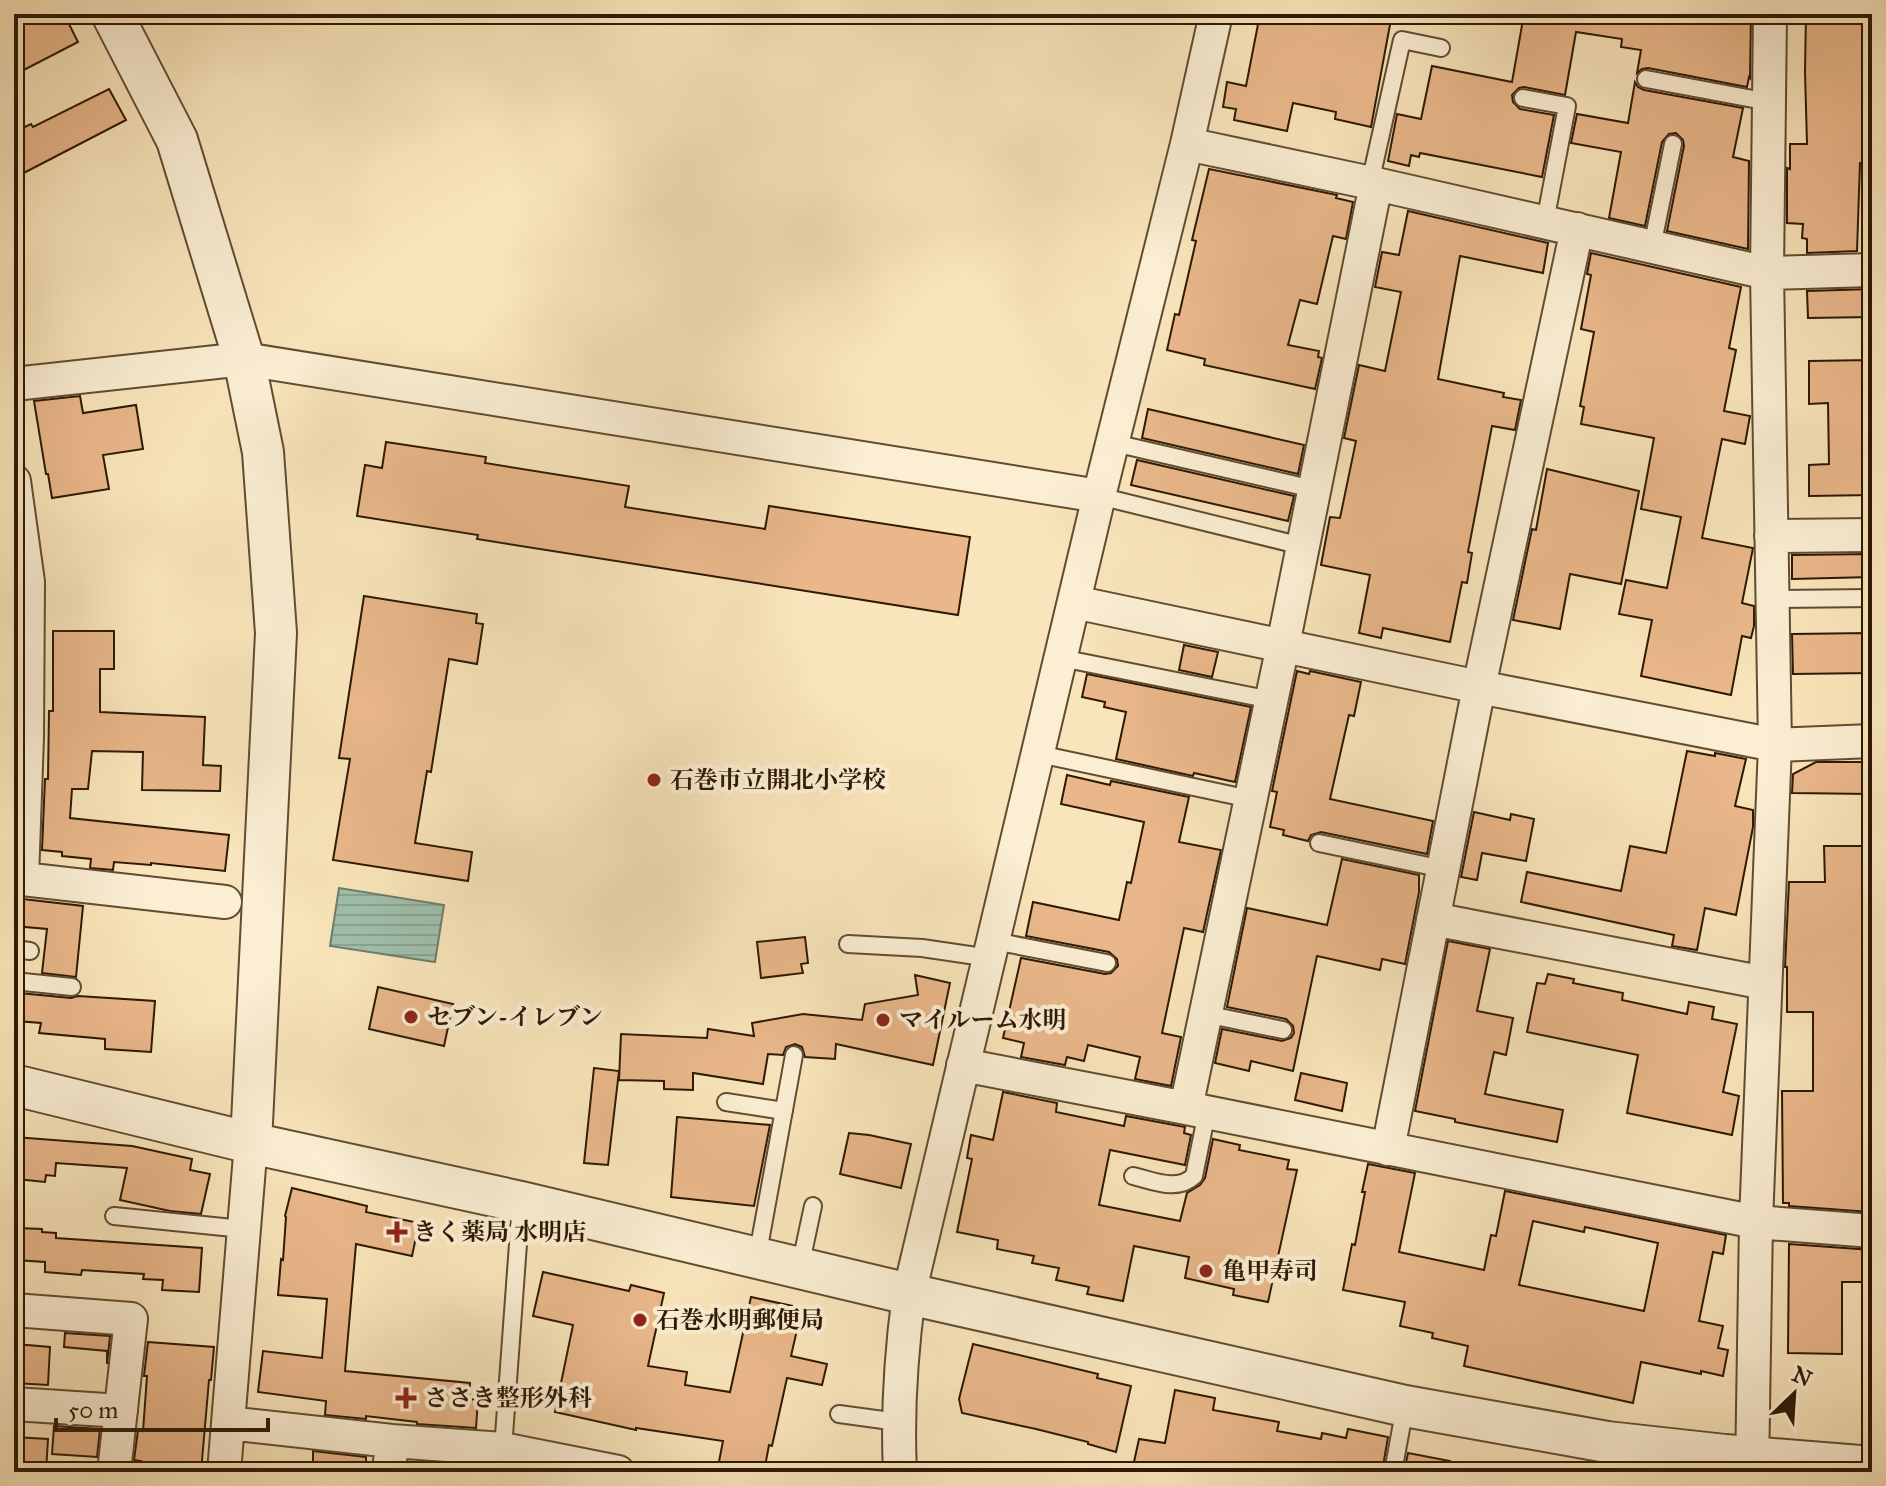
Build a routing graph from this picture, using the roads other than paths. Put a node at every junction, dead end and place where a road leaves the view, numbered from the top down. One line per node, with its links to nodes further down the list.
1 (112, 14): 16 (street)
2 (1216, 14): 8 (street)
3 (1770, 14): 7 (street)
4 (1441, 48): 10 (lane)
5 (1646, 79): 7 (lane)
6 (1523, 98): 11 (lane)
7 (1769, 102): 15 (street)
8 (1187, 144): 10 (street); 18 (street)
9 (1673, 144): 13 (lane)
10 (1373, 184): 11 (street); 20 (street)
11 (1545, 222): 12 (street)
12 (1577, 229): 13 (street); 31 (street)
13 (1652, 247): 15 (street)
14 (1872, 270): 15 (street)
15 (1767, 273): 23 (street)
16 (244, 359): 17 (street); 21 (street); 57 (street)
17 (14, 384)
18 (1114, 443): 20 (lane); 21 (street)
19 (14, 481): 25 (street)
20 (1313, 489): 24 (street)
21 (1099, 496): 24 (lane); 28 (street)
22 (1872, 535): 23 (street)
23 (1771, 536): 27 (street)
24 (1302, 546): 29 (street)
25 (21, 582): 33 (street)
26 (1872, 598): 27 (lane)
27 (1773, 599): 35 (street)
28 (1074, 602): 29 (street); 30 (street)
29 (1283, 645): 31 (street); 32 (street)
30 (1061, 658): 32 (lane); 36 (street)
31 (1479, 687): 35 (street); 39 (street)
32 (1271, 700): 37 (street)
33 (20, 737): 40 (street)
34 (1872, 741): 35 (street)
35 (1775, 745): 47 (street)
36 (1039, 754): 37 (lane); 44 (street)
37 (1250, 799): 49 (street)
38 (1319, 843): 39 (lane)
39 (1443, 869): 42 (street)
40 (18, 878): 41 (street)
41 (225, 902)
42 (1433, 919): 47 (street); 58 (street)
43 (848, 944): 44 (lane)
44 (992, 949): 45 (lane); 52 (street)
45 (1107, 963)
46 (14, 981): 48 (lane)
47 (1765, 983): 63 (street)
48 (72, 987)
49 (1205, 1014): 50 (lane); 55 (street)
50 (1283, 1030)
51 (794, 1055): 56 (lane)
52 (963, 1065): 55 (street); 68 (street)
53 (14, 1085): 57 (street)
54 (726, 1102): 56 (lane)
55 (1196, 1110): 58 (street); 59 (lane)
56 (784, 1111): 66 (lane)
57 (251, 1143): 60 (street); 64 (street)
58 (1388, 1149): 63 (street)
59 (1133, 1176)
60 (521, 1202): 66 (street); 77 (lane)
61 (813, 1206): 67 (lane)
62 (114, 1216): 64 (lane)
63 (1756, 1222): 65 (street); 78 (street)
64 (243, 1229): 75 (street)
65 (1872, 1231)
66 (757, 1258): 67 (street)
67 (800, 1267): 68 (street)
68 (909, 1294): 71 (street); 74 (street)
69 (14, 1310): 72 (street)
70 (14, 1404): 72 (street)
71 (1405, 1406): 78 (street); 84 (lane)
72 (121, 1411): 80 (street)
73 (839, 1414): 74 (lane)
74 (898, 1422): 83 (street)
75 (228, 1423): 76 (street); 81 (street)
76 (390, 1457): 77 (street)
77 (523, 1459): 82 (street)
78 (1752, 1465): 79 (street)
79 (1872, 1467)
80 (114, 1472)
81 (224, 1472)
82 (618, 1472)
83 (900, 1472)
84 (1393, 1472)

